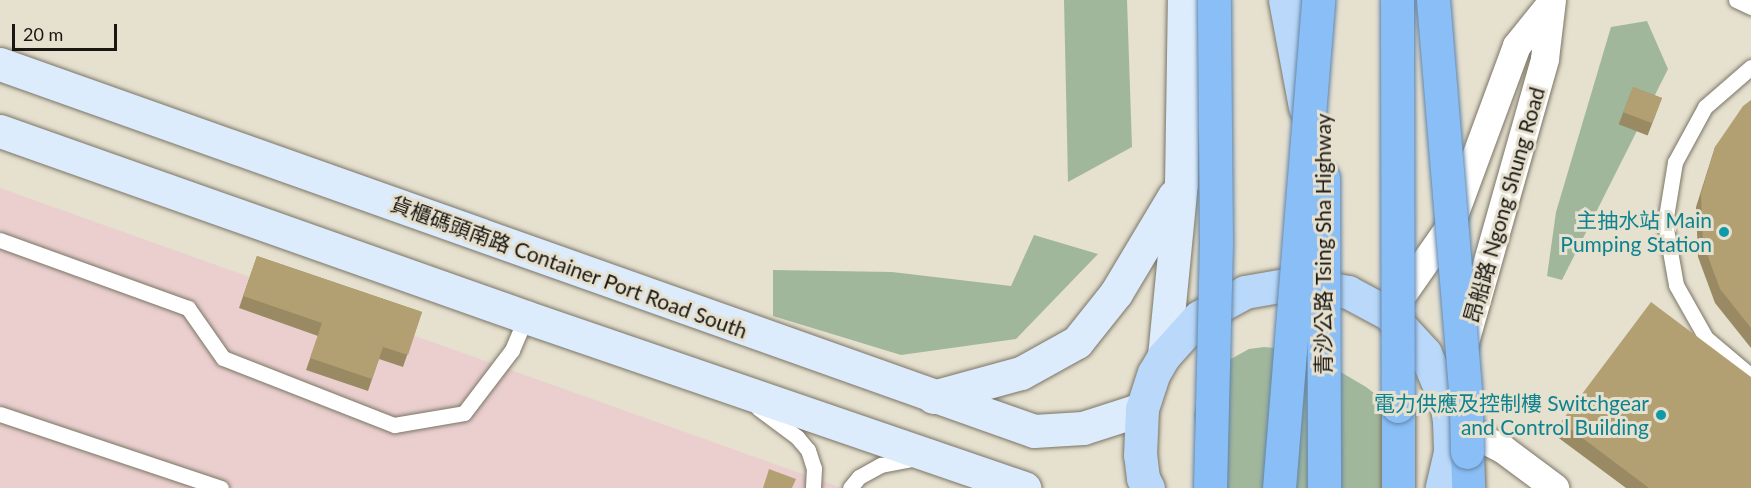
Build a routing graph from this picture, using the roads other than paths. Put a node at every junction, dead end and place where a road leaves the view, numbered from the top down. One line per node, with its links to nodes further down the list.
1 (1185, 0): 13 (street)
2 (1214, 0): 31 (highway, bridge)
3 (1284, 0): 15 (main road)
4 (1320, 0): 32 (highway, bridge); 33 (highway, 青沙公路 Tsing Sha Highway, bridge)
5 (1397, 0): 34 (highway, bridge)
6 (1433, 0): 36 (highway, bridge)
7 (1736, 0): 9 (lane)
8 (1551, 2): 16 (street, 昂船路 Ngong Shung Road); 23 (street, 昂船路 Ngong Shung Road)
9 (1751, 7)
10 (0, 64): 21 (street, 貨櫃碼頭南路 Container Port Road South)
11 (1751, 67): 19 (lane)
12 (0, 131): 17 (street)
13 (1181, 184): 18 (street); 21 (street)
14 (0, 240): 17 (lane)
15 (1348, 292): 16 (main road); 18 (main road)
16 (1389, 314): 23 (main road)
17 (526, 317): 20 (street)
18 (1164, 356): 22 (main road)
19 (1751, 376)
20 (731, 388): 25 (street); 27 (lane)
21 (933, 397): 22 (street, 貨櫃碼頭南路 Container Port Road South)
22 (1142, 409): 30 (main road)
23 (1448, 411): 35 (main road); 37 (street)
24 (0, 414): 26 (lane)
25 (929, 455): 28 (lane); 29 (street)
26 (221, 488)
27 (813, 488)
28 (850, 488)
29 (1024, 488)
30 (1148, 488)
31 (1210, 488)
32 (1279, 488)
33 (1324, 488)
34 (1398, 488)
35 (1442, 488)
36 (1468, 488)
37 (1555, 488)

